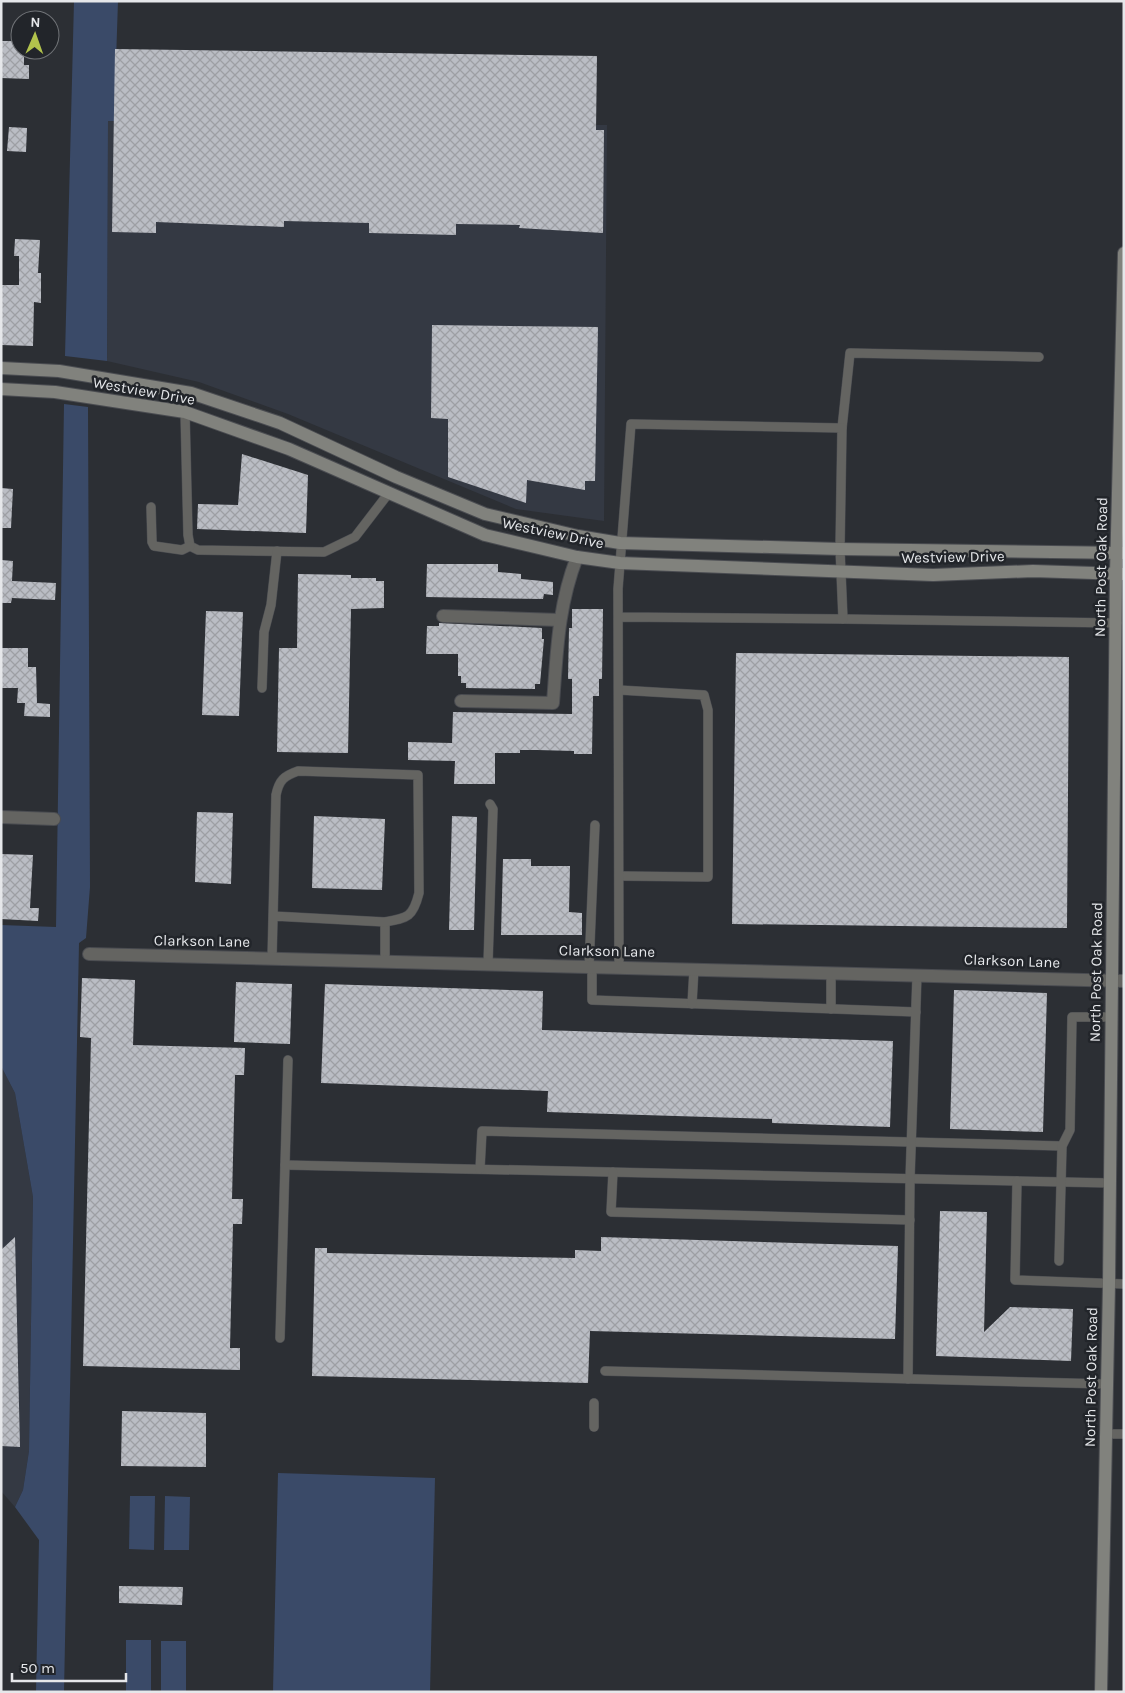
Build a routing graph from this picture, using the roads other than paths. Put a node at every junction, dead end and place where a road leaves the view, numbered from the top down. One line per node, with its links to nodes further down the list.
1 (1124, 253): 13 (main road, North Post Oak Road)
2 (1039, 357): 6 (lane)
3 (1, 368): 9 (main road, Westview Drive)
4 (1, 389): 5 (main road, Westview Drive)
5 (184, 412): 7 (main road, Westview Drive); 10 (lane)
6 (842, 428): 9 (lane); 11 (lane)
7 (388, 494): 12 (lane); 14 (main road, Westview Drive)
8 (151, 507): 10 (lane)
9 (620, 542): 11 (main road, Westview Drive); 15 (lane)
10 (190, 546): 12 (lane)
11 (840, 549): 13 (main road, Westview Drive); 16 (lane)
12 (277, 551): 23 (lane)
13 (1120, 553): 17 (main road, North Post Oak Road)
14 (577, 557): 15 (main road, Westview Drive); 21 (street)
15 (620, 563): 16 (main road, Westview Drive); 19 (lane)
16 (840, 572): 17 (main road, Westview Drive); 20 (lane)
17 (1120, 573): 22 (main road, North Post Oak Road)
18 (443, 616): 21 (street)
19 (619, 617): 20 (lane); 24 (lane)
20 (843, 619): 22 (lane)
21 (559, 620): 25 (street)
22 (1116, 623): 30 (main road, North Post Oak Road)
23 (262, 688)
24 (620, 690): 31 (lane); 31 (lane)
25 (461, 701)
26 (490, 804): 37 (lane)
27 (1, 817): 28 (street)
28 (54, 819)
29 (595, 825): 38 (lane)
30 (1119, 869): 43 (main road, North Post Oak Road)
31 (620, 876): 39 (lane)
32 (273, 916): 33 (lane); 33 (lane); 35 (lane)
33 (385, 922): 36 (lane)
34 (89, 954): 35 (street, Clarkson Lane)
35 (272, 959): 36 (street, Clarkson Lane)
36 (385, 962): 37 (street, Clarkson Lane)
37 (488, 964): 38 (street, Clarkson Lane)
38 (590, 967): 39 (street, Clarkson Lane); 44 (lane)
39 (619, 968): 40 (street, Clarkson Lane)
40 (694, 969): 41 (street, Clarkson Lane); 44 (lane)
41 (831, 973): 42 (street, Clarkson Lane); 45 (lane)
42 (917, 975): 43 (street, Clarkson Lane); 46 (lane)
43 (1118, 980): 47 (main road, North Post Oak Road)
44 (692, 1004): 45 (lane)
45 (831, 1009): 46 (lane)
46 (916, 1012): 49 (lane)
47 (1112, 1018): 50 (lane); 57 (main road, North Post Oak Road)
48 (288, 1060): 51 (lane)
49 (912, 1143): 50 (lane); 52 (lane); 54 (lane)
50 (1062, 1146): 56 (lane)
51 (285, 1165): 52 (lane); 62 (lane)
52 (480, 1170): 53 (lane)
53 (612, 1172): 54 (lane); 58 (lane)
54 (910, 1179): 55 (lane); 58 (lane)
55 (1017, 1181): 56 (lane); 60 (lane)
56 (1061, 1182): 57 (lane); 59 (lane)
57 (1110, 1183): 60 (main road, North Post Oak Road)
58 (910, 1220): 64 (lane)
59 (1059, 1261)
60 (1109, 1284): 61 (lane); 65 (main road, North Post Oak Road)
61 (1124, 1284)
62 (280, 1338)
63 (605, 1371): 64 (lane)
64 (908, 1379): 65 (lane)
65 (1107, 1384): 68 (main road, North Post Oak Road)
66 (594, 1404): 67 (lane)
67 (594, 1427)
68 (1106, 1434): 69 (lane); 70 (main road, North Post Oak Road)
69 (1124, 1434)
70 (1101, 1692)

